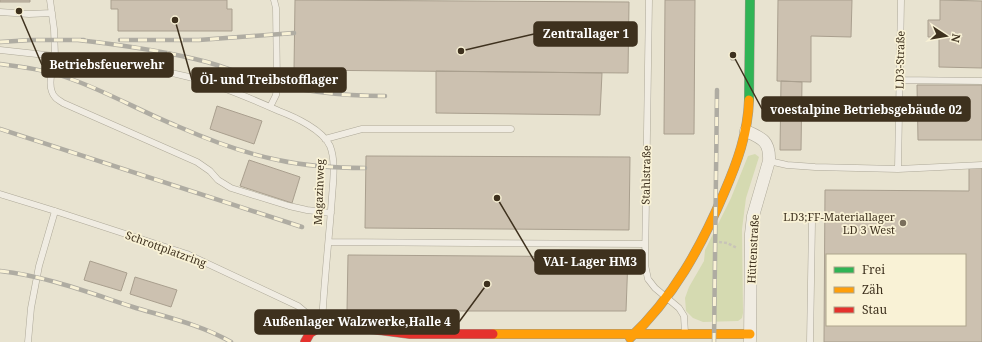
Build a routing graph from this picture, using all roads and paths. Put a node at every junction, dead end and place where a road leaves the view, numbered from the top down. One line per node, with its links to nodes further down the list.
1 (50, 0): 7 (lane)
2 (274, 0): 12 (lane)
3 (649, 0): 25 (lane, Stahlstraße)
4 (750, 0): 14 (street)
5 (901, 0): 10 (lane, LD3-Straße)
6 (0, 12): 7 (lane)
7 (52, 13): 9 (lane)
8 (0, 50): 9 (lane)
9 (54, 56): 12 (lane); 21 (lane)
10 (899, 80): 11 (lane); 18 (lane, LD3-Straße)
11 (982, 81)
12 (270, 107): 15 (lane)
13 (511, 129): 15 (lane)
14 (746, 131): 16 (street, Hüttenstraße); 27 (street)
15 (326, 139): 21 (lane, Magazinweg)
16 (769, 161): 18 (lane); 32 (street, Hüttenstraße)
17 (982, 165): 18 (lane)
18 (898, 169)
19 (0, 194): 20 (lane, Schrottplatzring)
20 (55, 210): 28 (lane, Schrottplatzring); 33 (lane)
21 (331, 213): 23 (lane, Magazinweg)
22 (812, 222): 36 (lane)
23 (329, 242): 25 (lane); 28 (lane, Magazinweg)
24 (719, 242): 26 (path)
25 (645, 244): 27 (lane, Stahlstraße)
26 (737, 248)
27 (666, 298): 29 (street); 30 (lane, Stahlstraße)
28 (322, 326): 29 (street); 34 (street)
29 (635, 334): 31 (street, Hüttenstraße); 35 (street)
30 (685, 334): 31 (street, Hüttenstraße); 32 (street, Hüttenstraße)
31 (662, 338)
32 (750, 338)
33 (28, 342)
34 (305, 342)
35 (625, 342)
36 (810, 342)

